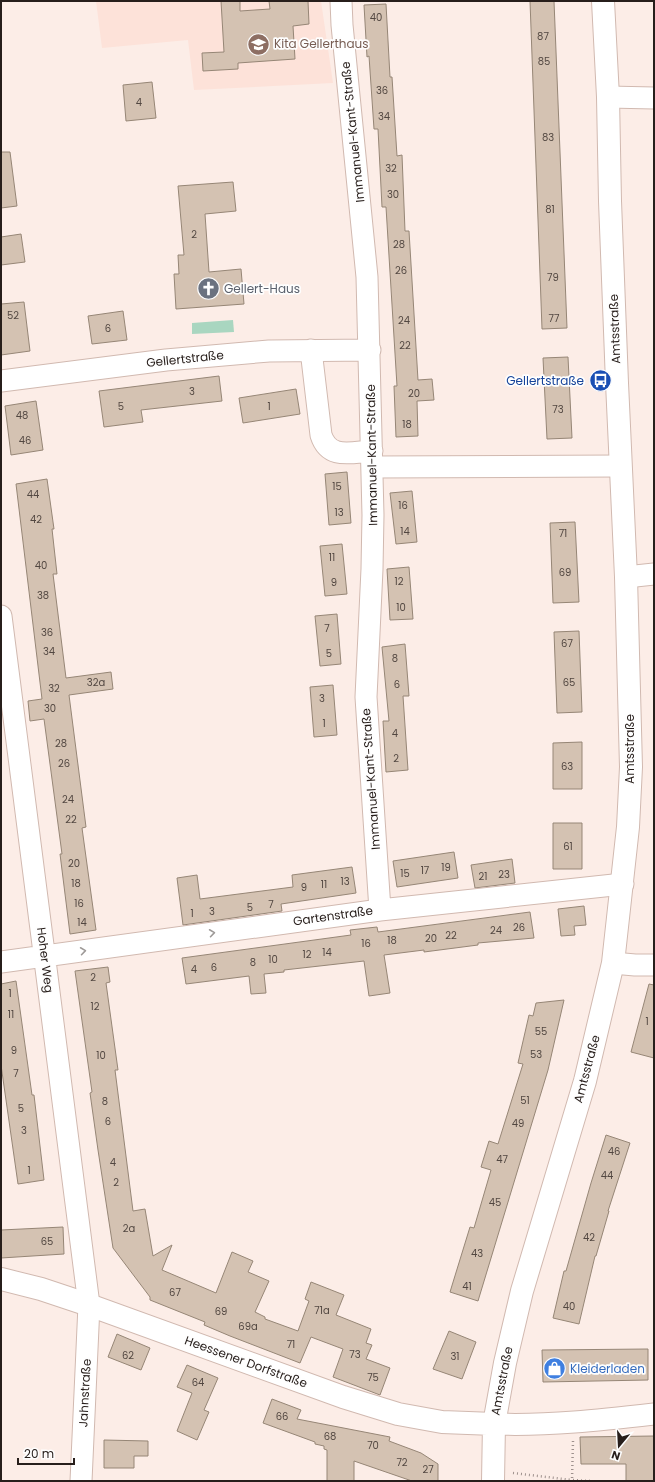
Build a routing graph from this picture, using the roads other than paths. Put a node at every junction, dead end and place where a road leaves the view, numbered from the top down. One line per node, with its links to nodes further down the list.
1 (342, 1): 6 (street, Immanuel-Kant-Straße)
2 (603, 1): 3 (street, Amtsstraße)
3 (608, 97): 4 (street); 9 (street, Amtsstraße)
4 (654, 98)
5 (311, 350): 6 (street, Gellertstraße); 7 (street, Gellertstraße); 8 (street)
6 (370, 350): 8 (street, Immanuel-Kant-Straße)
7 (1, 380)
8 (373, 459): 9 (street); 14 (street, Immanuel-Kant-Straße)
9 (620, 466): 11 (street, Amtsstraße)
10 (654, 574): 11 (street)
11 (626, 578): 13 (street, Amtsstraße)
12 (1, 616): 15 (street, Hoher Weg)
13 (623, 884): 14 (street, Gartenstraße); 17 (street, Amtsstraße)
14 (380, 910): 15 (street, Gartenstraße, one-way to 14)
15 (44, 956): 16 (street, Gartenstraße); 20 (street, Hoher Weg)
16 (1, 962)
17 (613, 963): 18 (street); 22 (street, Amtsstraße)
18 (654, 965)
19 (1, 1280): 20 (street, Heessener Dorfstraße)
20 (89, 1305): 22 (street, Heessener Dorfstraße); 24 (street, Jahnstraße)
21 (654, 1414): 22 (street)
22 (494, 1424): 23 (street, Amtsstraße)
23 (493, 1476)
24 (81, 1481)

